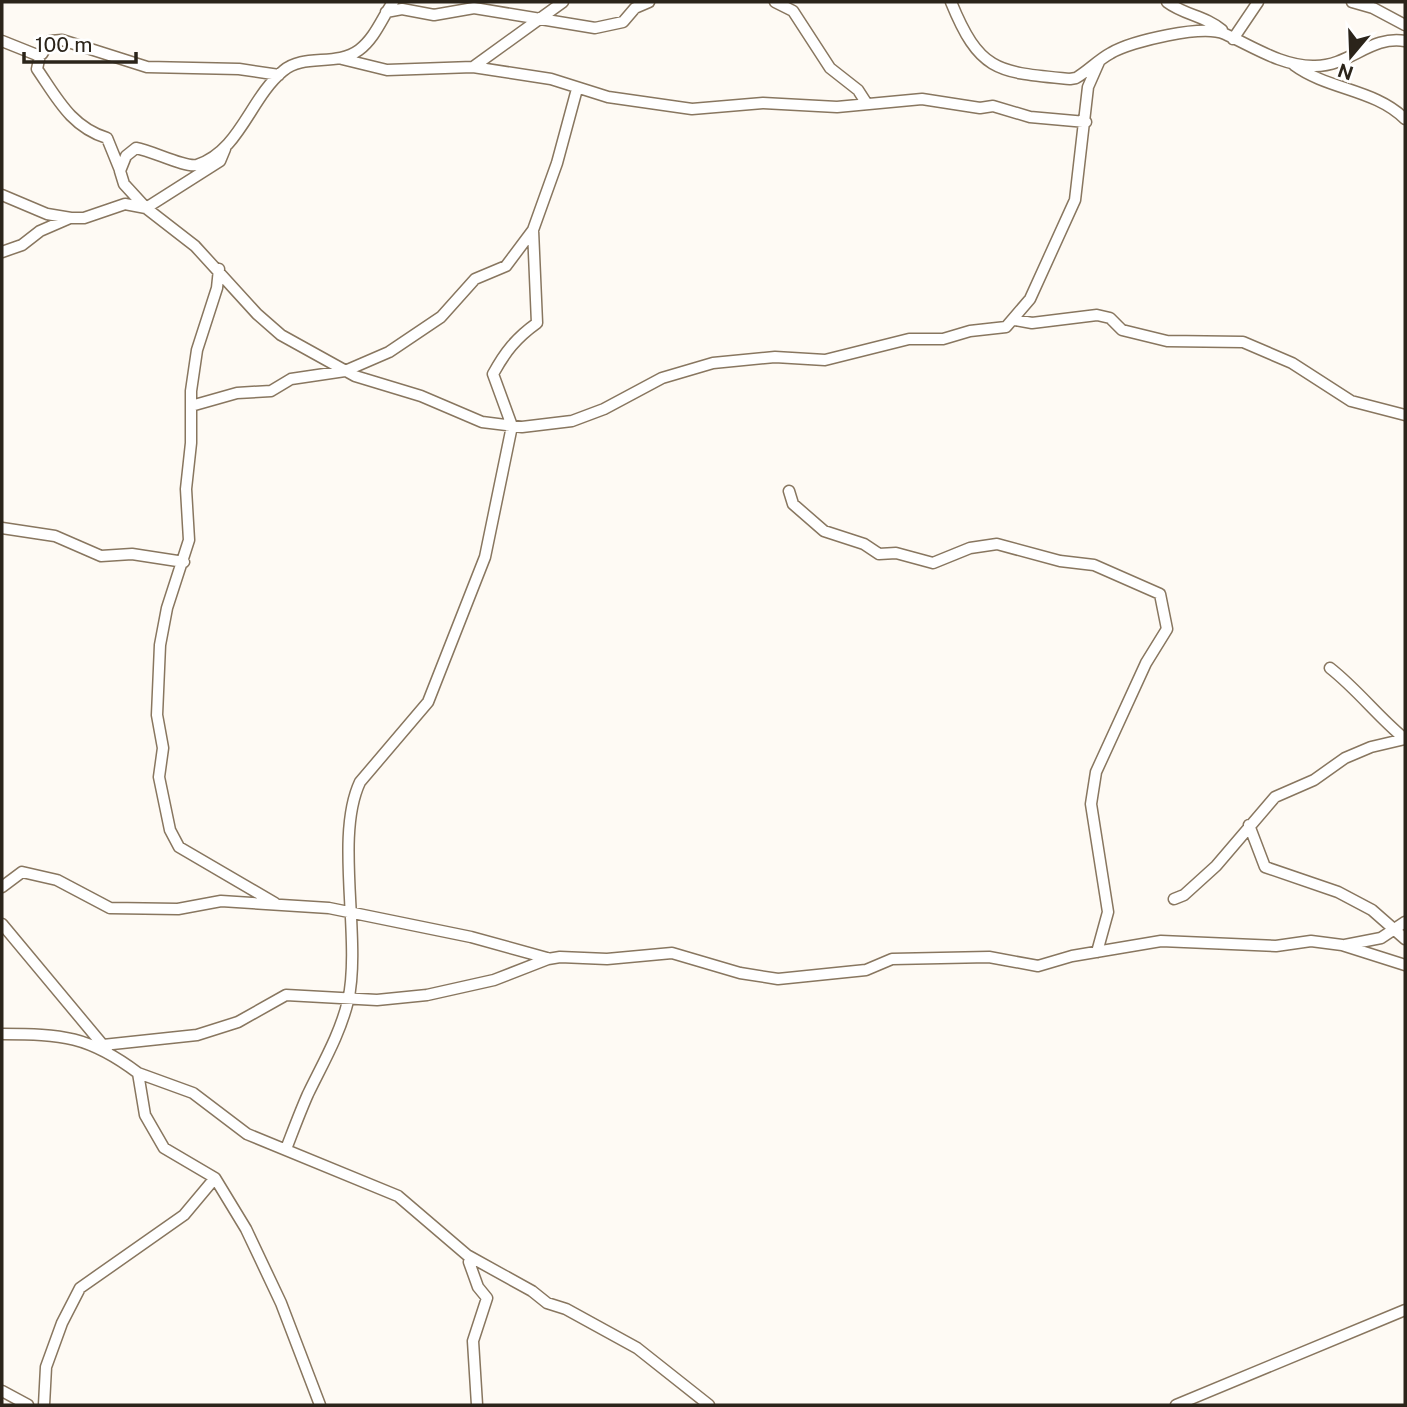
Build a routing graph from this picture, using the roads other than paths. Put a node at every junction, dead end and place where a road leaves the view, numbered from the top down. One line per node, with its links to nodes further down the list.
1 (393, 2): 10 (street)
2 (563, 2): 11 (street)
3 (649, 2): 11 (street)
4 (775, 2): 23 (street)
5 (951, 2): 18 (street)
6 (1169, 2): 13 (street)
7 (1258, 2): 13 (street)
8 (1352, 2): 9 (street)
9 (1370, 5): 12 (street)
10 (386, 12): 11 (street); 17 (street)
11 (540, 21): 20 (street)
12 (1405, 25)
13 (1231, 37): 18 (street); 19 (street)
14 (2, 41): 16 (street)
15 (1405, 41): 19 (street)
16 (40, 55): 21 (street); 27 (street)
17 (342, 59): 20 (street); 21 (street)
18 (1099, 62): 25 (street)
19 (1290, 63): 24 (street)
20 (472, 67): 22 (street)
21 (279, 75): 26 (street)
22 (577, 89): 23 (street); 31 (street)
23 (867, 104): 25 (street)
24 (1405, 119)
25 (1086, 122): 34 (street)
26 (225, 149): 27 (street); 29 (street)
27 (120, 171): 29 (street)
28 (2, 195): 30 (street)
29 (146, 208): 30 (street); 33 (street)
30 (71, 218): 32 (street)
31 (533, 230): 35 (street); 38 (street)
32 (2, 251)
33 (219, 269): 35 (street); 36 (street)
34 (1015, 320): 37 (street); 38 (street)
35 (345, 371): 36 (street); 38 (street)
36 (191, 406): 41 (street)
37 (1405, 415)
38 (512, 426): 48 (street)
39 (789, 491): 54 (street)
40 (2, 528): 41 (street)
41 (184, 562): 47 (street)
42 (1330, 668): 43 (street)
43 (1405, 739): 44 (street)
44 (1249, 825): 46 (street); 51 (street)
45 (2, 887): 47 (street)
46 (1174, 899)
47 (275, 903): 48 (street)
48 (350, 913): 55 (street); 57 (street)
49 (1405, 922): 51 (street)
50 (2, 924): 59 (street)
51 (1396, 930): 52 (street); 53 (street)
52 (1405, 939)
53 (1342, 945): 54 (street); 56 (street)
54 (1097, 952): 55 (street)
55 (548, 959): 57 (street)
56 (1405, 965)
57 (348, 999): 59 (street); 61 (street)
58 (2, 1034): 59 (street)
59 (106, 1048): 60 (street)
60 (138, 1073): 61 (street); 62 (street)
61 (286, 1149): 70 (street)
62 (215, 1178): 67 (street); 68 (street)
63 (469, 1262): 69 (street)
64 (1405, 1310): 71 (street)
65 (2, 1391): 66 (street)
66 (28, 1405)
67 (44, 1405)
68 (320, 1405)
69 (477, 1405)
70 (709, 1405)
71 (1176, 1405)

